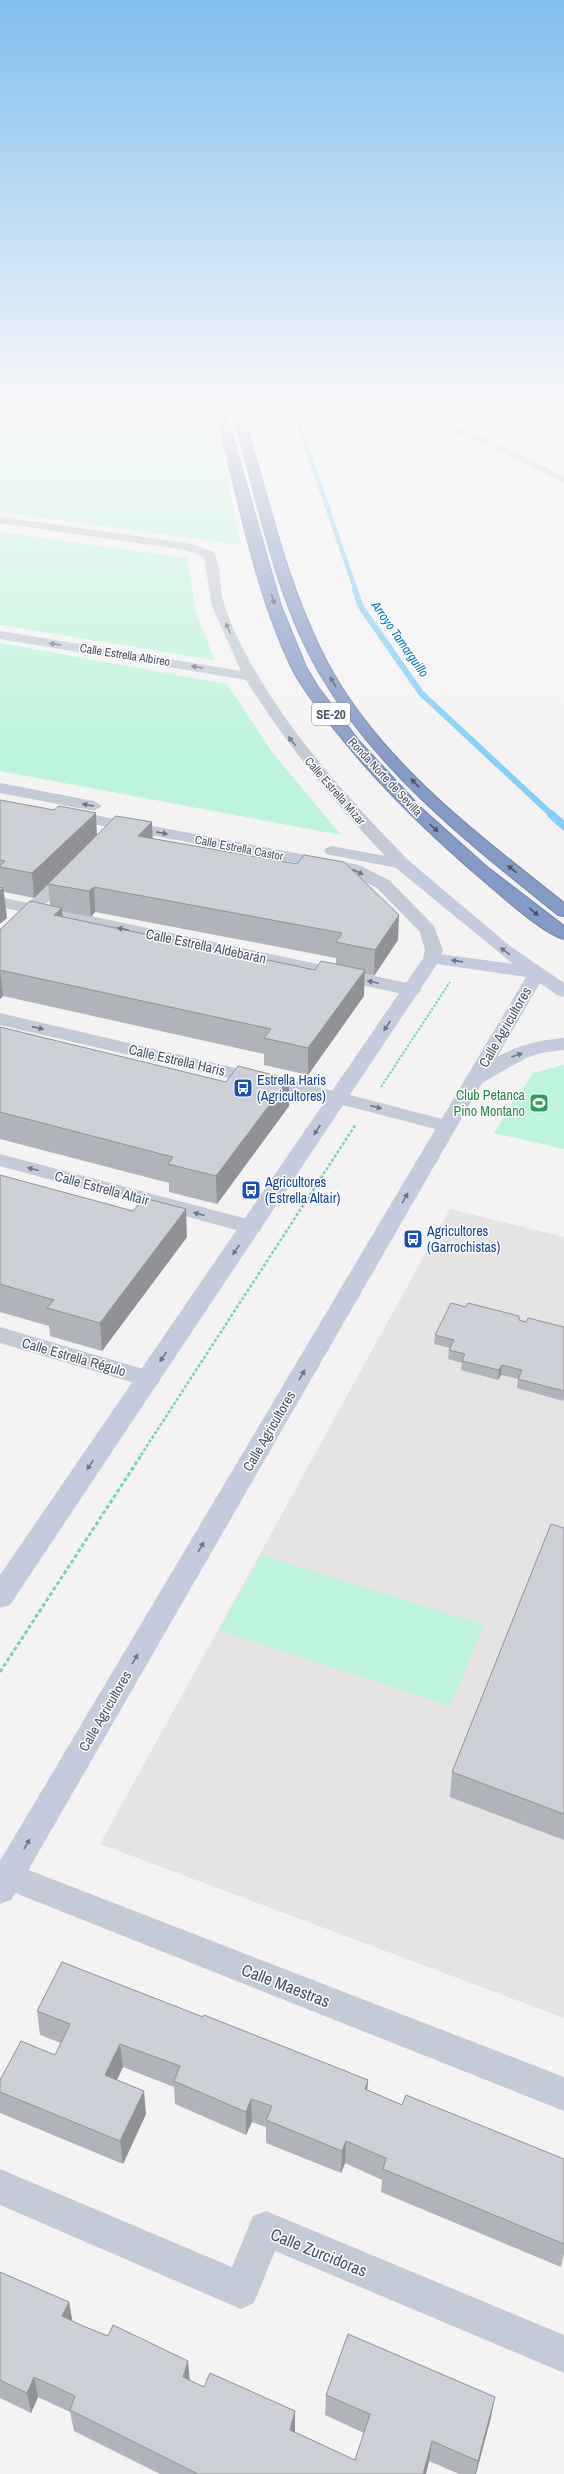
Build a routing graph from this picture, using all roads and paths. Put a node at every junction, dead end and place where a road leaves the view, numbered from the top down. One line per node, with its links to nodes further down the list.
1 (59, 528): 5 (street, Calle Estrella Mizar, one-way to 1)
2 (254, 528): 15 (highway, Ronda Norte de Sevilla / SE-20, one-way to 15)
3 (272, 528): 14 (highway, Ronda Norte de Sevilla / SE-20, one-way to 3)
4 (0, 635): 5 (street, Calle Estrella Albireo, one-way to 4)
5 (249, 676): 11 (street, Calle Estrella Mizar, one-way to 5)
6 (0, 788): 11 (street, Calle Estrella Castor, one-way to 6)
7 (0, 801): 8 (street, Calle Estrella Castor)
8 (119, 825): 9 (street); 17 (street, Calle Estrella Castor, one-way to 17)
9 (103, 841)
10 (81, 862): 13 (street)
11 (402, 864): 18 (street, Calle Estrella Mizar, one-way to 11)
12 (0, 902): 13 (street, Calle Estrella Aldebarán)
13 (31, 909): 16 (street); 20 (street, Calle Estrella Aldebarán, one-way to 13)
14 (564, 911)
15 (564, 934)
16 (0, 939)
17 (432, 958): 18 (street, one-way to 17); 20 (street)
18 (538, 973): 21 (street, Calle Estrella Mizar); 24 (street, Calle Agricultores)
19 (452, 978): 26 (path)
20 (412, 990): 25 (street, one-way to 25)
21 (564, 990)
22 (0, 1019): 25 (street, Calle Estrella Haris, one-way to 25)
23 (564, 1044): 24 (street, one-way to 23)
24 (473, 1084): 27 (street, Calle Agricultores)
25 (338, 1098): 26 (street, Calle Estrella Haris); 29 (street, one-way to 29)
26 (368, 1105): 27 (street, Calle Estrella Haris, one-way to 27); 33 (path)
27 (447, 1126): 34 (street, Calle Agricultores, one-way to 27)
28 (0, 1160): 29 (street, Calle Estrella Altair, one-way to 28)
29 (251, 1227): 31 (street, one-way to 31)
30 (0, 1335): 31 (street, Calle Estrella Régulo)
31 (148, 1379): 32 (street, one-way to 32)
32 (0, 1597)
33 (0, 1672)
34 (4, 1883): 35 (street, Calle Maestras)
35 (564, 2094)
36 (0, 2187): 37 (street, Calle Zurcidoras)
37 (564, 2354)

